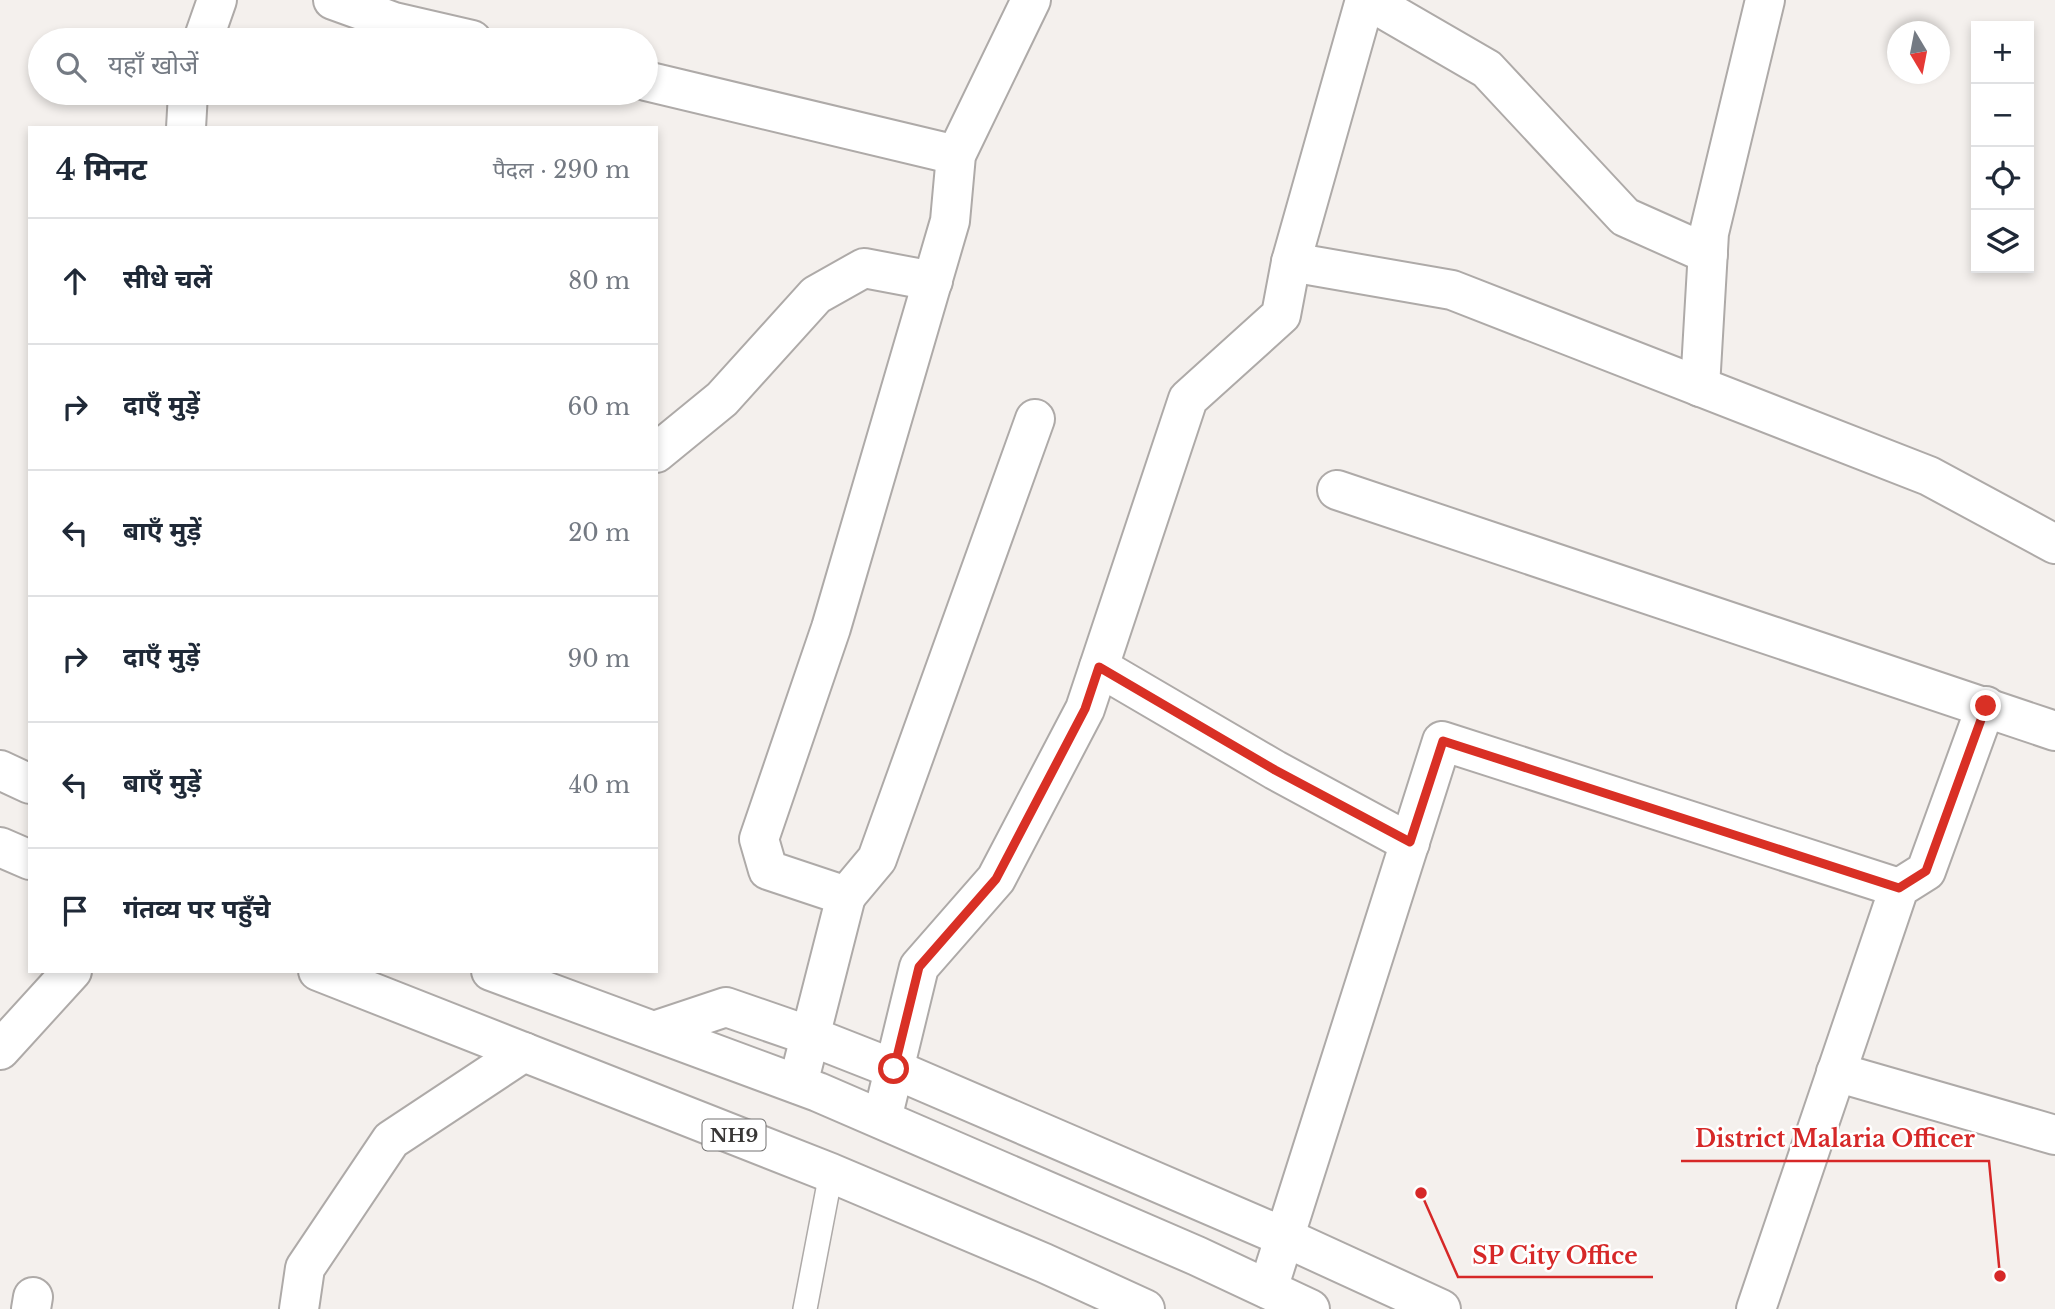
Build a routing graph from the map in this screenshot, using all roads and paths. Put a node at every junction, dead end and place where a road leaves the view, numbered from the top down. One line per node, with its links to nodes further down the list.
1 (217, 0): 6 (main road)
2 (334, 0): 7 (main road)
3 (1031, 0): 11 (main road)
4 (1367, 0): 12 (main road); 13 (main road)
5 (1765, 0): 12 (main road)
6 (207, 28)
7 (420, 28)
8 (658, 85): 11 (main road)
9 (187, 105): 10 (main road)
10 (186, 126)
11 (956, 155): 14 (main road)
12 (1708, 254): 15 (main road)
13 (1291, 262): 15 (main road); 20 (main road)
14 (933, 281): 17 (main road); 29 (main road)
15 (1700, 387): 19 (main road)
16 (1035, 419): 29 (main road)
17 (658, 451)
18 (1337, 490): 21 (main road)
19 (2055, 544)
20 (1099, 667): 25 (main road); 37 (main road)
21 (1986, 706): 22 (main road); 28 (main road)
22 (2055, 731)
23 (0, 770): 24 (main road)
24 (28, 783)
25 (1410, 842): 28 (main road); 43 (main road)
26 (0, 847): 27 (main road)
27 (28, 859)
28 (1899, 888): 38 (main road)
29 (846, 895): 34 (main road)
30 (70, 973): 35 (main road)
31 (323, 973): 36 (main road, NH9)
32 (496, 973): 33 (main road)
33 (654, 1031): 34 (main road); 39 (main road)
34 (810, 1036): 37 (main road); 39 (main road)
35 (0, 1050)
36 (523, 1052): 42 (main road, NH9); 45 (main road)
37 (894, 1069): 40 (main road); 43 (main road)
38 (1836, 1072): 41 (main road); 50 (main road)
39 (798, 1084): 40 (main road)
40 (882, 1119): 44 (main road)
41 (2055, 1135)
42 (831, 1173): 46 (lane); 47 (main road, NH9)
43 (1284, 1237): 44 (main road); 49 (main road)
44 (1268, 1289): 48 (main road)
45 (299, 1309)
46 (804, 1309)
47 (1145, 1309)
48 (1310, 1309)
49 (1441, 1309)
50 (1756, 1309)

